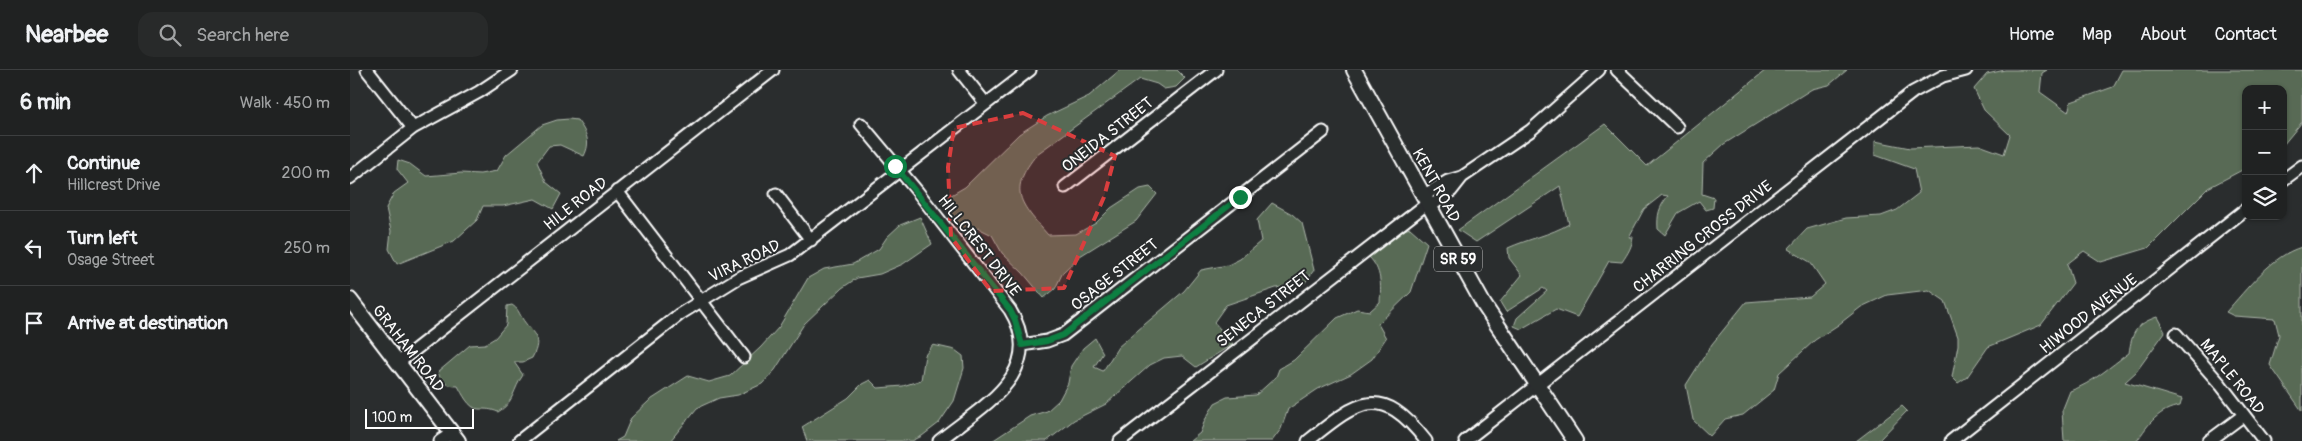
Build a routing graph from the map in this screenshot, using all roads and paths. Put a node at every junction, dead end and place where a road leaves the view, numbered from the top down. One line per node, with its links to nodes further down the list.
1 (367, 70): 14 (street)
2 (512, 70): 14 (street)
3 (773, 70): 21 (street, HILE ROAD)
4 (960, 70): 11 (street)
5 (1030, 70): 11 (street, VIRA ROAD)
6 (1216, 70): 20 (street, ONEIDA STREET)
7 (1354, 70): 23 (main road, KENT ROAD / SR 59)
8 (1599, 70): 23 (street, SENECA STREET)
9 (1617, 70): 13 (street)
10 (1966, 70): 32 (street, CHARRING CROSS DRIVE)
11 (986, 104): 17 (street, VIRA ROAD)
12 (861, 124): 17 (street, HILLCREST DRIVE)
13 (1677, 127)
14 (413, 128): 19 (street)
15 (1323, 132): 29 (street, OSAGE STREET)
16 (2302, 166): 18 (street)
17 (900, 171): 25 (street, VIRA ROAD); 29 (street, HILLCREST DRIVE)
18 (2287, 177)
19 (350, 178)
20 (1066, 187)
21 (617, 191): 27 (street); 31 (street, HILE ROAD)
22 (776, 194): 25 (street)
23 (1427, 202): 32 (main road, KENT ROAD / SR 59); 37 (street, SENECA STREET)
24 (2242, 212): 42 (street, HIWOOD AVENUE)
25 (811, 240): 27 (street, VIRA ROAD)
26 (350, 300): 31 (main road, GRAHAM ROAD)
27 (700, 300): 30 (street); 35 (street, VIRA ROAD)
28 (2176, 334): 33 (street, MAPLE ROAD)
29 (1022, 345): 36 (street)
30 (744, 357)
31 (398, 363): 34 (main road, GRAHAM ROAD)
32 (1536, 385): 40 (street, CHARRING CROSS DRIVE); 41 (main road, KENT ROAD / SR 59)
33 (2244, 414): 43 (street); 44 (street, MAPLE ROAD)
34 (450, 438)
35 (519, 441)
36 (939, 441)
37 (1120, 441)
38 (1308, 441): 39 (street)
39 (1426, 441)
40 (1466, 441)
41 (1574, 441)
42 (1951, 441)
43 (2209, 441)
44 (2264, 441)

